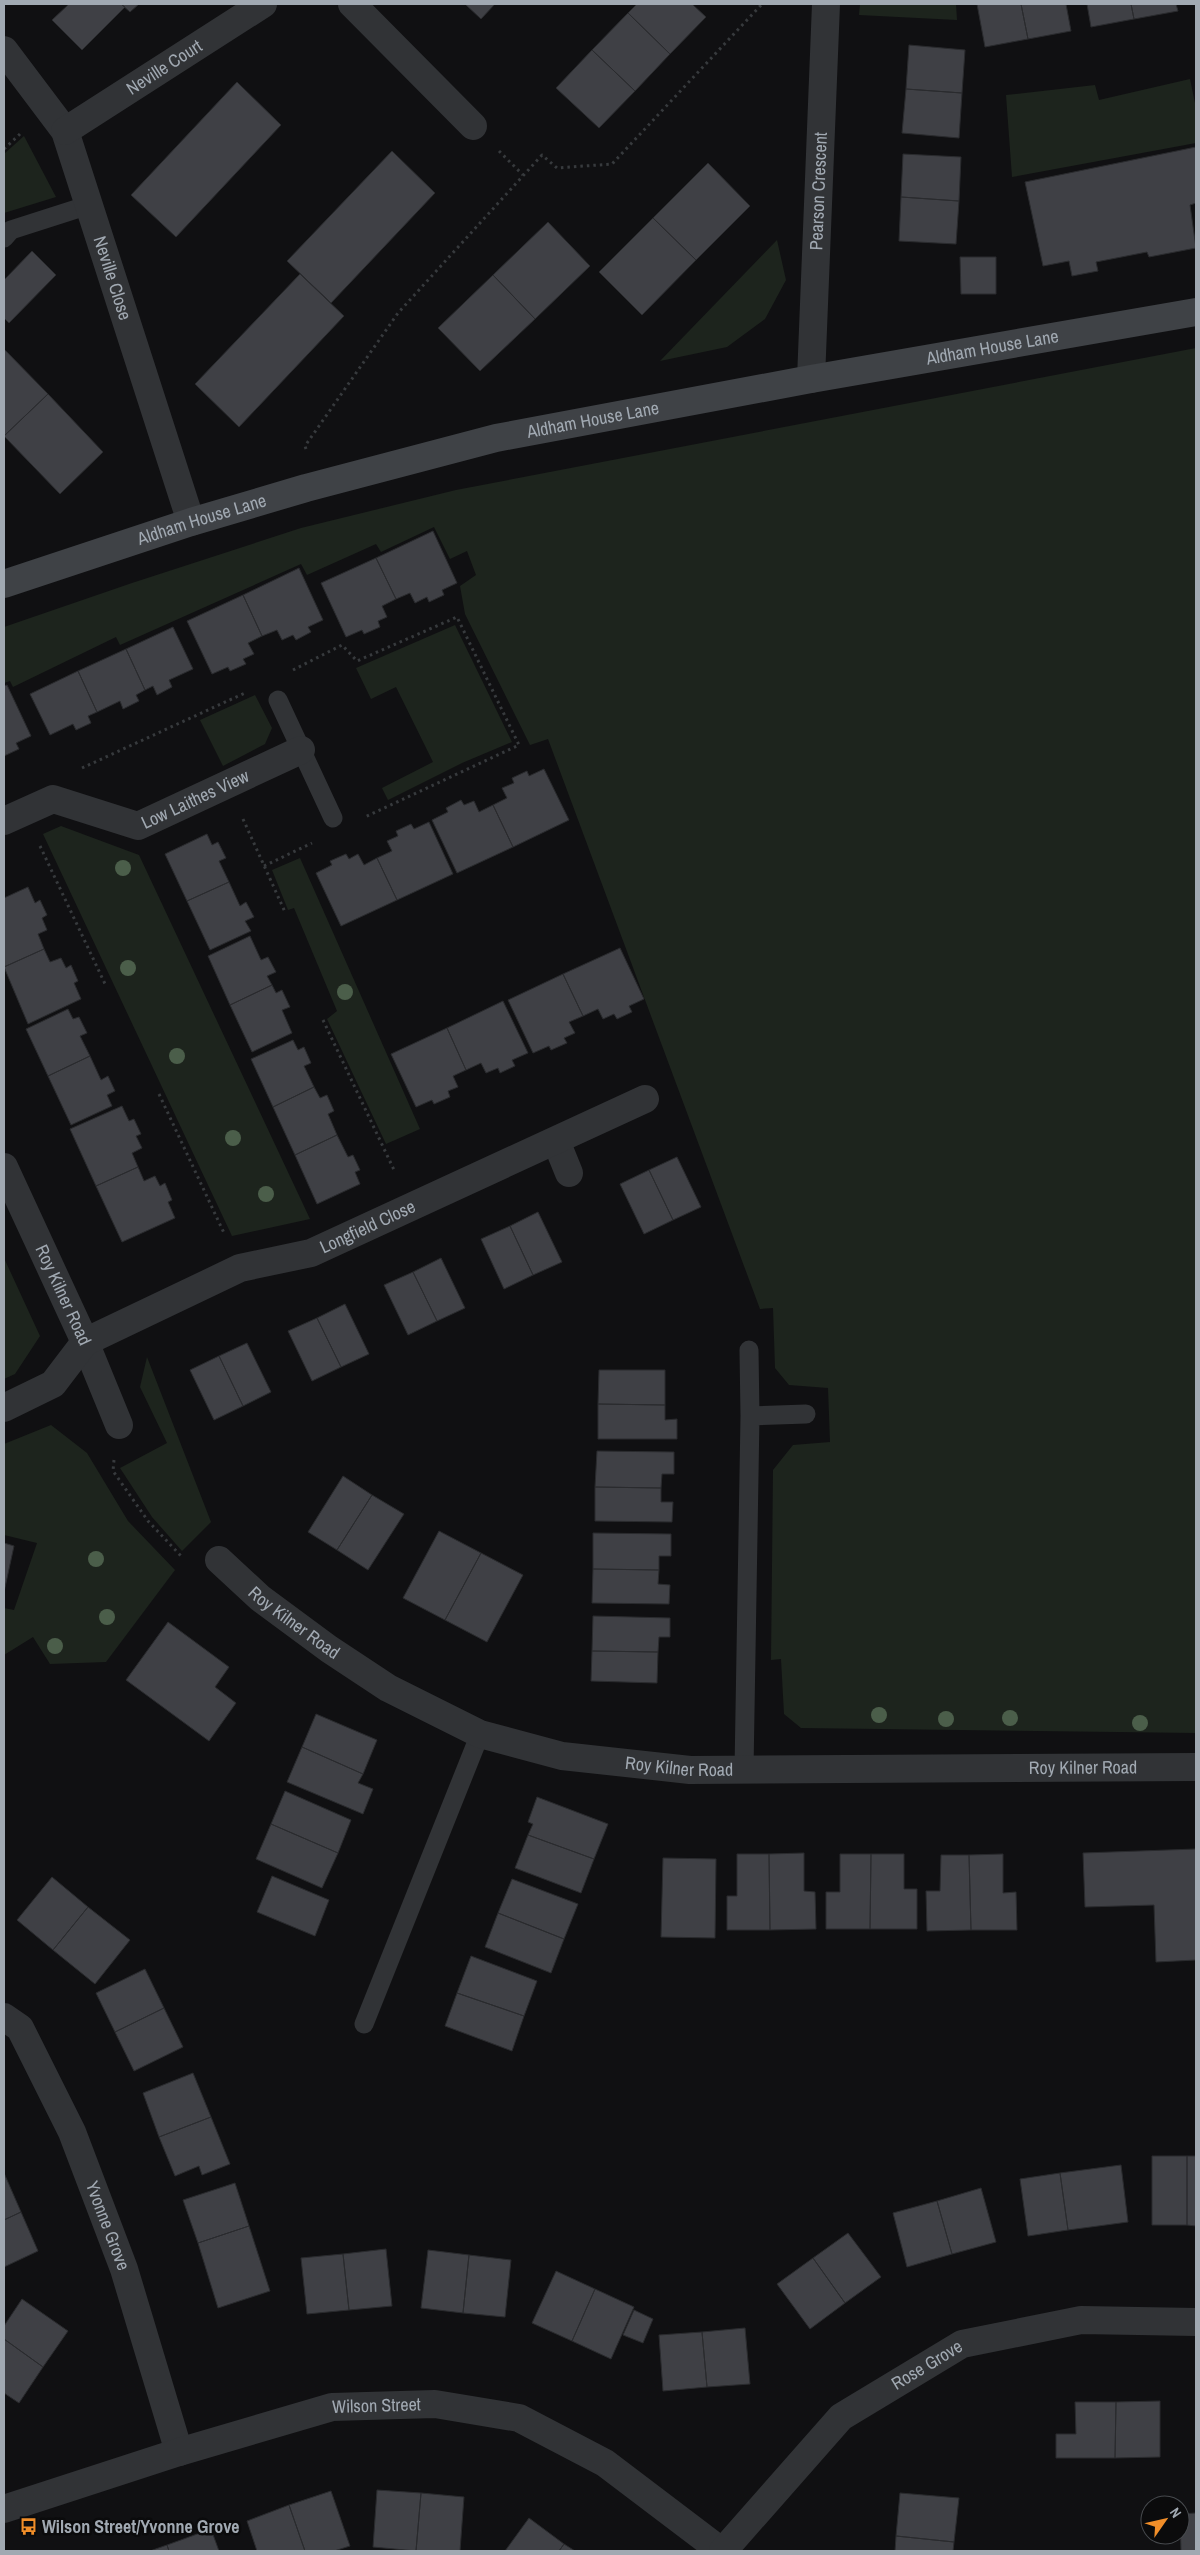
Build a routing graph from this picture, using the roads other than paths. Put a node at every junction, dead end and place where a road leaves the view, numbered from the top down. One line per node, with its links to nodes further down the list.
1 (262, 4): 6 (street, Neville Court)
2 (352, 4): 5 (street)
3 (826, 4): 10 (street, Pearson Crescent)
4 (4, 50): 6 (street, Neville Close)
5 (473, 126)
6 (65, 131): 7 (street, Neville Close)
7 (89, 205): 8 (lane); 11 (street, Neville Close)
8 (4, 238)
9 (1196, 312): 10 (street, Aldham House Lane)
10 (810, 379): 11 (street, Aldham House Lane)
11 (191, 522): 12 (street, Aldham House Lane)
12 (4, 584)
13 (278, 700): 14 (lane)
14 (301, 750): 15 (street, Low Laithes View); 16 (lane)
15 (14, 816)
16 (333, 818)
17 (645, 1099): 18 (street, Longfield Close)
18 (556, 1142): 20 (street); 21 (street, Longfield Close)
19 (4, 1166): 21 (street, Roy Kilner Road)
20 (569, 1174)
21 (85, 1342): 23 (street); 26 (street, Roy Kilner Road)
22 (749, 1350): 25 (lane)
23 (4, 1408)
24 (806, 1414): 25 (lane)
25 (750, 1416): 30 (lane)
26 (119, 1425)
27 (219, 1560): 28 (street, Roy Kilner Road)
28 (480, 1734): 30 (street, Roy Kilner Road); 32 (lane)
29 (1196, 1767): 30 (street, Roy Kilner Road)
30 (744, 1770)
31 (4, 2017): 34 (street, Yvonne Grove)
32 (364, 2024)
33 (1196, 2322): 36 (street, Rose Grove)
34 (179, 2452): 35 (street, Wilson Street); 36 (street, Wilson Street)
35 (4, 2509)
36 (722, 2551)

